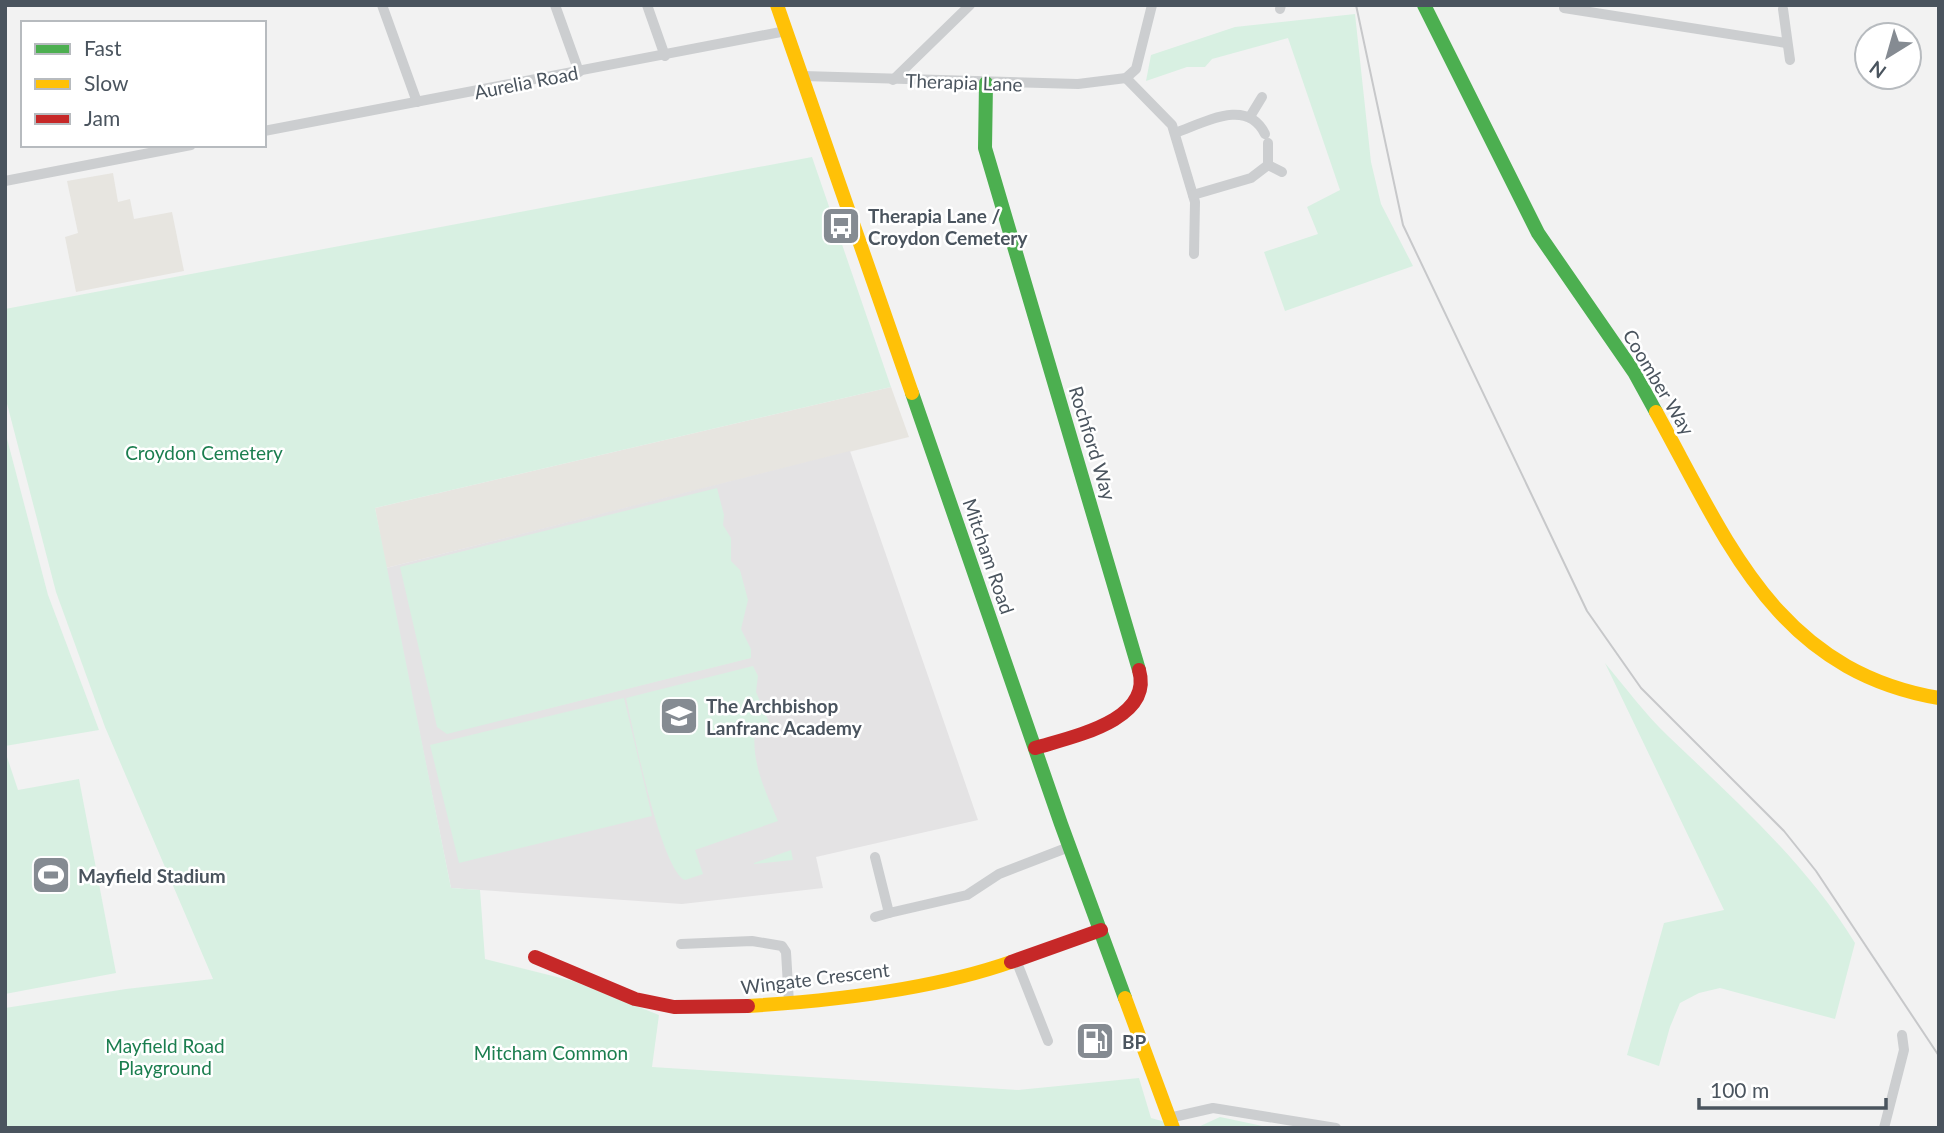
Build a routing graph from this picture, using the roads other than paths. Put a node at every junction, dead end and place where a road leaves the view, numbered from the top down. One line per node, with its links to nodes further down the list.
1 (382, 5): 20 (street)
2 (555, 5): 14 (street)
3 (647, 5): 12 (street)
4 (777, 5): 10 (street, Mitcham Road)
5 (970, 5): 17 (street)
6 (1152, 5): 16 (street)
7 (1424, 5): 30 (street, Coomber Way)
8 (1565, 5): 11 (street)
9 (1783, 9): 11 (street)
10 (786, 31): 12 (street, Aurelia Road); 15 (street, Mitcham Road)
11 (1786, 43): 13 (street)
12 (665, 56): 14 (street, Aurelia Road)
13 (1790, 60)
14 (579, 72): 20 (street, Aurelia Road)
15 (803, 76): 17 (street, Therapia Lane); 31 (street, Mitcham Road)
16 (1126, 78): 18 (street, Therapia Lane); 23 (street)
17 (893, 80): 18 (street, Therapia Lane)
18 (986, 83): 31 (street, Rochford Way)
19 (1262, 97): 21 (street)
20 (417, 102): 22 (street, Aurelia Road)
21 (1251, 116): 23 (street); 25 (street)
22 (266, 131)
23 (1175, 133): 28 (street)
24 (181, 147): 27 (street)
25 (1268, 165): 26 (street); 28 (street)
26 (1282, 172)
27 (5, 181)
28 (1193, 195): 29 (street)
29 (1194, 254)
30 (1939, 698)
31 (1035, 748): 32 (street, Mitcham Road)
32 (1069, 847): 34 (street); 36 (street, Mitcham Road)
33 (875, 857): 34 (street)
34 (889, 913): 35 (street)
35 (875, 917)
36 (1101, 930): 39 (street, Wingate Crescent); 43 (street, Mitcham Road)
37 (681, 944): 40 (street)
38 (536, 957): 40 (street, Wingate Crescent)
39 (1016, 960): 40 (street, Wingate Crescent); 42 (street)
40 (789, 1003)
41 (1902, 1035): 45 (street)
42 (1048, 1041)
43 (1171, 1123): 44 (street)
44 (1336, 1128)
45 (1884, 1128)

